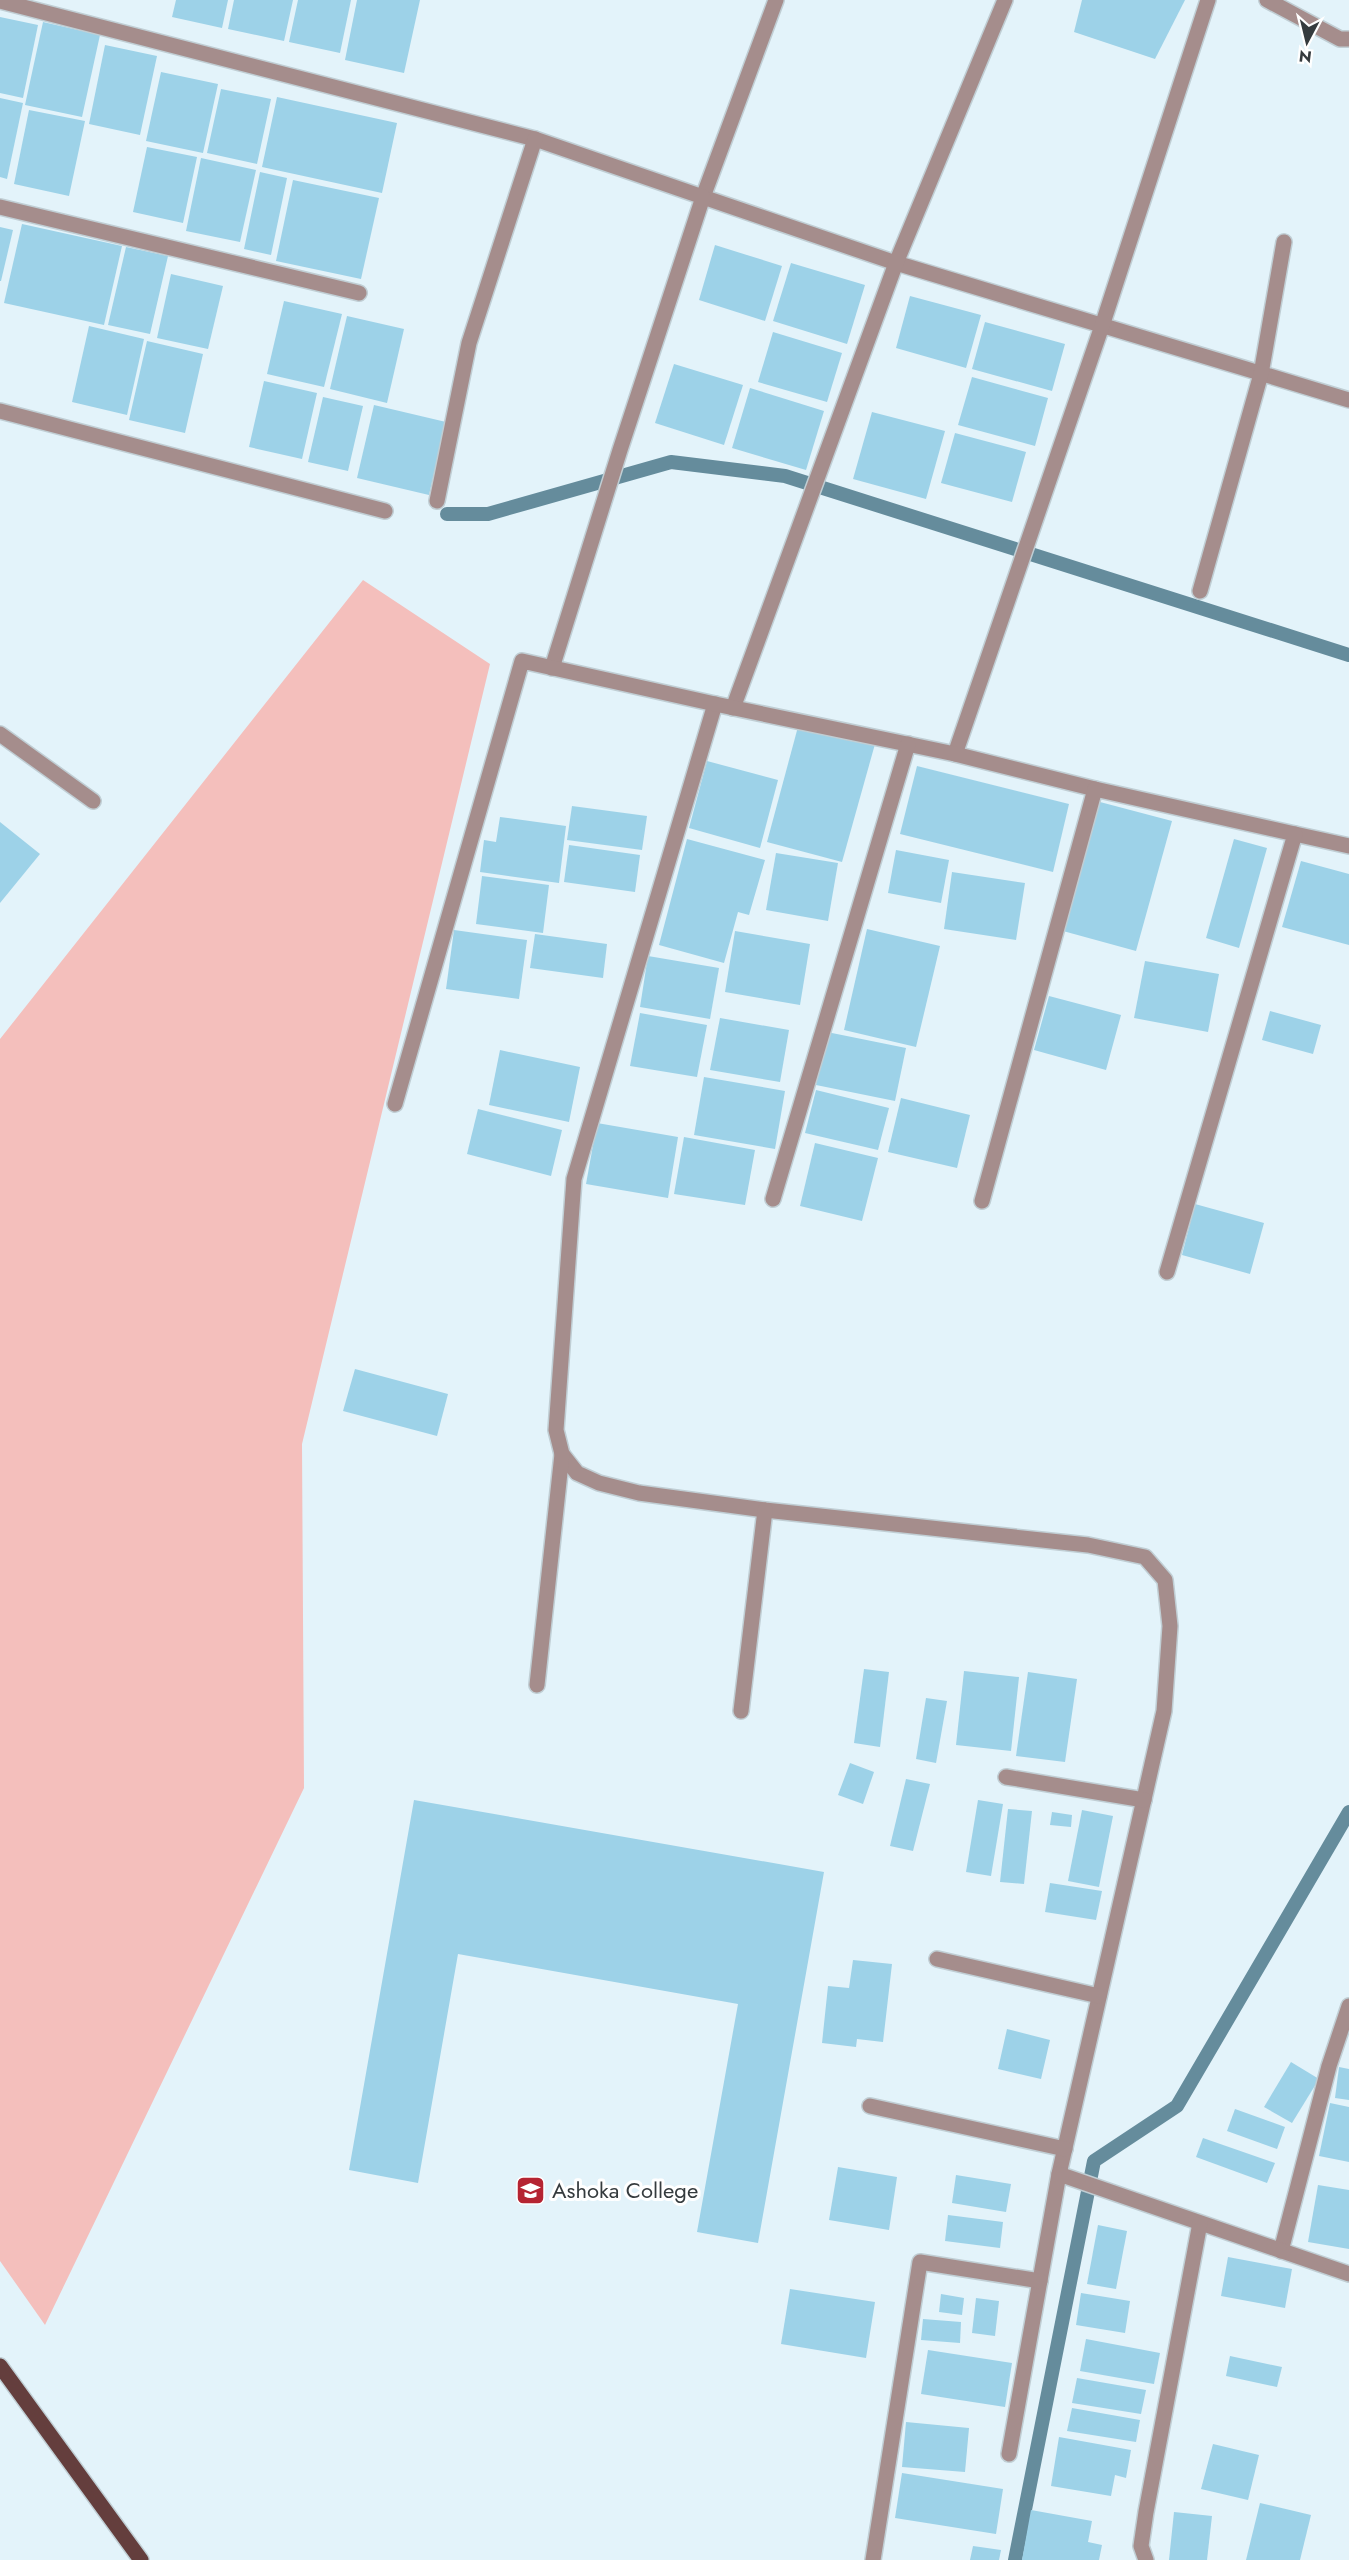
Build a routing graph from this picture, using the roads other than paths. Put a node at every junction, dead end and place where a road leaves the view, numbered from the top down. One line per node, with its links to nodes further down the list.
1 (776, 0): 8 (street)
2 (1005, 0): 11 (street)
3 (1208, 0): 13 (street)
4 (1267, 0): 6 (street)
5 (0, 1): 7 (street)
6 (1349, 39)
7 (535, 139): 8 (street); 17 (street)
8 (703, 197): 11 (street); 20 (street)
9 (0, 207): 12 (street)
10 (1284, 242): 14 (street)
11 (896, 263): 13 (street); 22 (street)
12 (360, 293)
13 (1102, 326): 14 (street); 25 (street)
14 (1261, 374): 15 (street); 19 (street)
15 (1349, 400)
16 (0, 411): 18 (street)
17 (437, 501)
18 (385, 511)
19 (1200, 591)
20 (552, 668): 21 (street); 30 (street)
21 (715, 704): 22 (street); 34 (street)
22 (733, 708): 24 (street)
23 (0, 734): 27 (street)
24 (908, 744): 25 (street); 31 (street)
25 (955, 754): 26 (street)
26 (1095, 789): 28 (street); 32 (street)
27 (93, 801)
28 (1295, 834): 29 (street); 33 (street)
29 (1349, 846)
30 (395, 1104)
31 (773, 1199)
32 (982, 1201)
33 (1167, 1272)
34 (562, 1454): 35 (street); 36 (street)
35 (765, 1510): 37 (street); 39 (street)
36 (537, 1684)
37 (741, 1711)
38 (1006, 1777): 39 (street)
39 (1144, 1800): 41 (street)
40 (937, 1959): 41 (street)
41 (1099, 1996): 44 (street)
42 (1349, 2006): 47 (street)
43 (870, 2106): 44 (street)
44 (1065, 2149): 45 (street)
45 (1064, 2176): 46 (street); 49 (street)
46 (1200, 2223): 47 (street); 54 (street)
47 (1281, 2251): 48 (street)
48 (1349, 2274)
49 (1040, 2281): 51 (street); 53 (street)
50 (0, 2366): 52 (main road)
51 (1010, 2454)
52 (141, 2560)
53 (873, 2560)
54 (1146, 2560)

